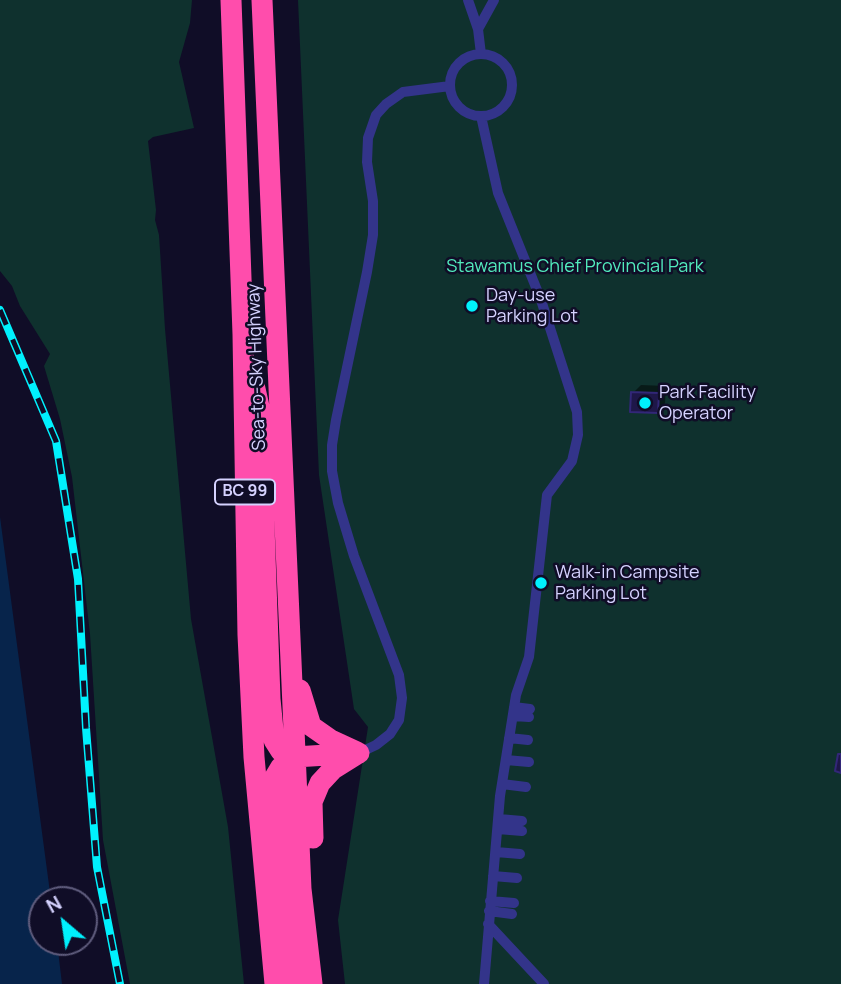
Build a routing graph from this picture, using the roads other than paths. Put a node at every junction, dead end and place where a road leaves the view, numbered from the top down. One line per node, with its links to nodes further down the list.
1 (231, 0): 9 (highway, Sea-to-Sky Highway / BC 99)
2 (262, 0): 10 (highway, Sea-to-Sky Highway / BC 99)
3 (468, 0): 5 (lane)
4 (491, 1): 5 (lane)
5 (478, 29): 6 (lane)
6 (481, 54): 7 (lane); 8 (lane)
7 (450, 86): 8 (lane); 15 (lane)
8 (481, 116): 11 (lane)
9 (243, 334): 16 (highway); 30 (highway, Sea-to-Sky Highway / BC 99)
10 (289, 626): 15 (highway); 16 (highway, Sea-to-Sky Highway / BC 99)
11 (514, 711): 12 (lane); 13 (lane)
12 (530, 713)
13 (509, 738): 14 (lane); 17 (lane)
14 (528, 740)
15 (359, 753): 16 (highway); 32 (highway)
16 (295, 757): 31 (highway); 32 (highway, Sea-to-Sky Highway / BC 99)
17 (506, 760): 18 (lane); 19 (lane)
18 (529, 762)
19 (502, 784): 20 (lane); 21 (lane)
20 (526, 787)
21 (499, 824): 22 (lane); 23 (lane)
22 (522, 826)
23 (496, 852): 24 (lane); 25 (lane)
24 (520, 854)
25 (493, 876): 26 (lane); 27 (lane)
26 (517, 878)
27 (490, 906): 28 (lane); 29 (lane)
28 (513, 908)
29 (488, 924): 33 (lane); 34 (lane)
30 (275, 984)
31 (292, 984)
32 (314, 984)
33 (484, 984)
34 (544, 984)

